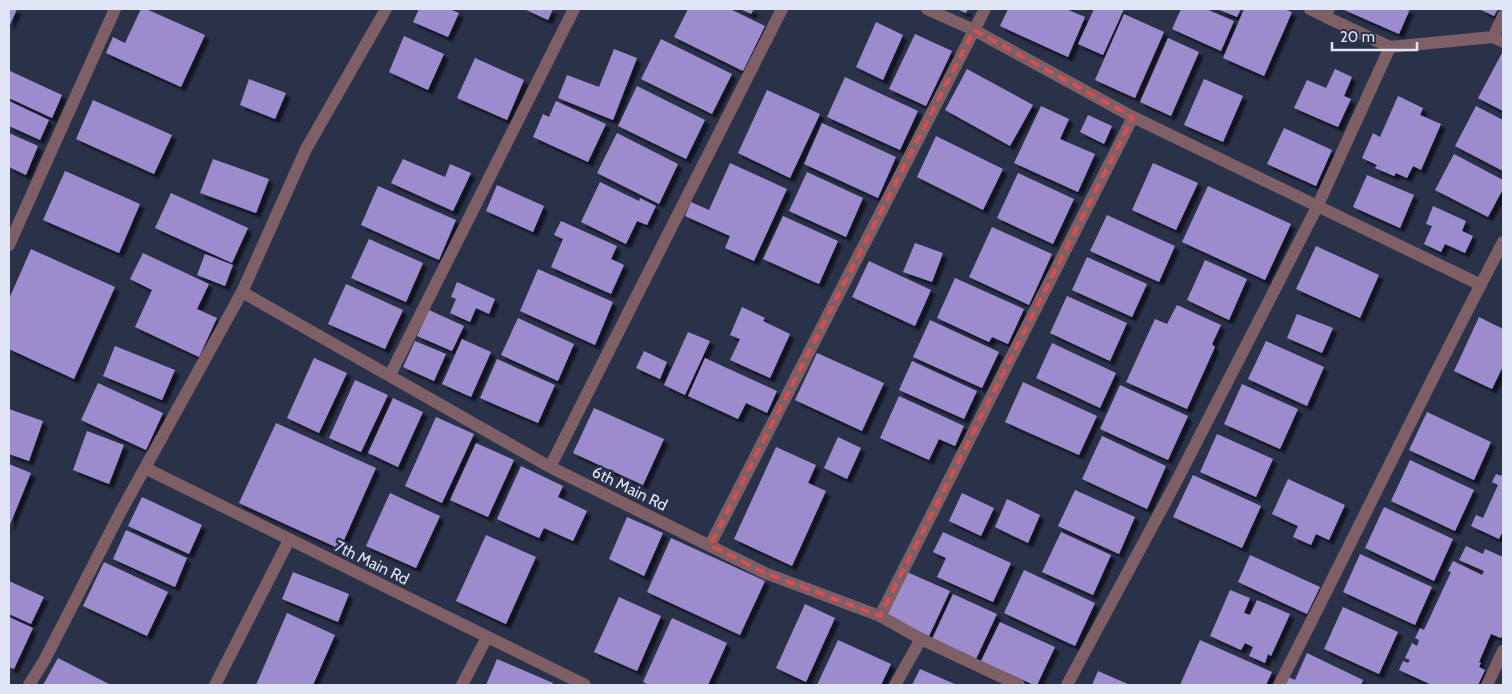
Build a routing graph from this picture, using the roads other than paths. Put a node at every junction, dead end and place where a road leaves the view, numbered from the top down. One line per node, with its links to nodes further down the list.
1 (115, 9): 16 (street)
2 (386, 9): 18 (street)
3 (574, 9): 19 (street)
4 (782, 9): 20 (street)
5 (927, 9): 10 (street)
6 (985, 9): 10 (street)
7 (1310, 9): 8 (street)
8 (1327, 13): 12 (street)
9 (1503, 16): 11 (street)
10 (974, 30): 13 (street); 23 (street)
11 (1498, 39): 12 (street)
12 (1390, 47): 14 (street)
13 (1133, 117): 14 (street); 24 (street)
14 (1317, 206): 17 (street); 34 (street)
15 (1503, 242): 17 (street)
16 (9, 245)
17 (1480, 285): 35 (street)
18 (242, 292): 19 (street, 6th Main Rd); 21 (street)
19 (390, 375): 20 (street, 6th Main Rd)
20 (550, 467): 23 (street, 6th Main Rd)
21 (144, 468): 22 (street, 7th Main Rd); 28 (street)
22 (289, 540): 25 (street, 7th Main Rd); 29 (street)
23 (710, 545): 24 (street, 6th Main Rd)
24 (880, 616): 26 (street, 6th Main Rd)
25 (487, 637): 30 (street); 31 (street, 7th Main Rd)
26 (921, 640): 32 (street); 33 (street, 6th Main Rd)
27 (1503, 651): 36 (street)
28 (29, 685)
29 (215, 685)
30 (462, 685)
31 (585, 685)
32 (895, 685)
33 (1019, 685)
34 (1067, 685)
35 (1279, 685)
36 (1487, 685)

